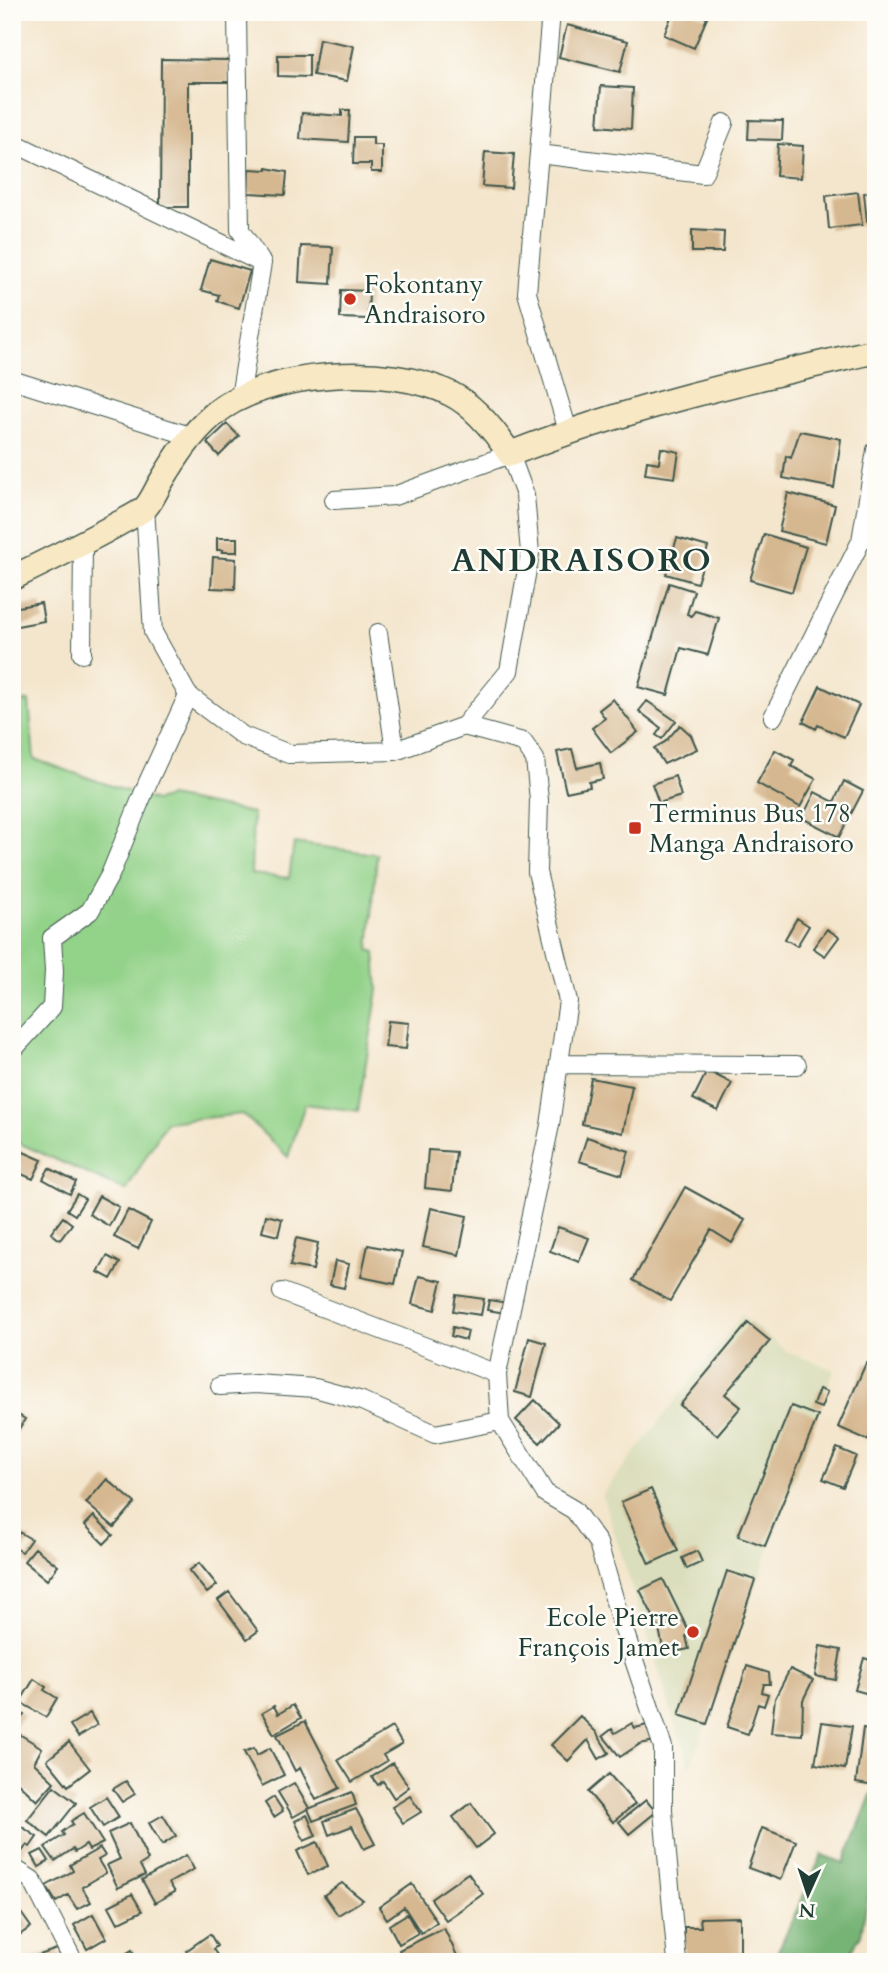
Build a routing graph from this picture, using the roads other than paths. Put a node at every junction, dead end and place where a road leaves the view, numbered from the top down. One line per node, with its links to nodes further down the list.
1 (237, 12): 6 (street)
2 (551, 12): 5 (street)
3 (724, 123): 5 (street)
4 (12, 142): 6 (street)
5 (539, 154): 10 (street)
6 (262, 263): 9 (street)
7 (876, 351): 10 (street)
8 (12, 380): 11 (street)
9 (240, 397): 11 (street); 13 (street)
10 (568, 431): 13 (street)
11 (190, 436): 15 (street)
12 (876, 450): 21 (street)
13 (510, 454): 14 (street); 22 (street)
14 (334, 500)
15 (145, 508): 16 (street); 20 (street)
16 (83, 544): 17 (street); 19 (street)
17 (12, 578)
18 (378, 633): 23 (street)
19 (82, 654)
20 (187, 695): 23 (street); 24 (street)
21 (773, 717)
22 (464, 726): 23 (street); 25 (street)
23 (395, 751)
24 (12, 1051)
25 (559, 1064): 26 (street); 28 (street)
26 (797, 1065)
27 (282, 1292): 28 (street)
28 (497, 1374): 30 (street)
29 (220, 1386): 30 (street)
30 (500, 1421): 33 (street)
31 (12, 1867): 32 (street)
32 (74, 1962)
33 (677, 1962)

